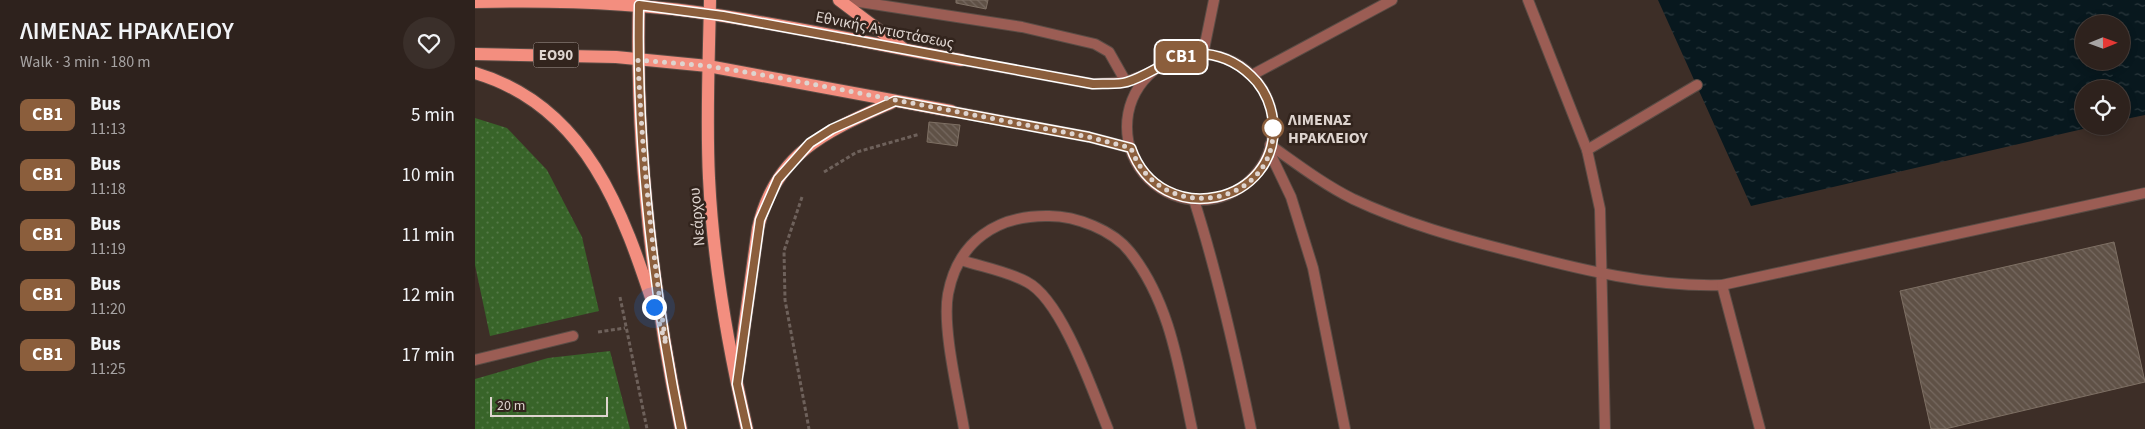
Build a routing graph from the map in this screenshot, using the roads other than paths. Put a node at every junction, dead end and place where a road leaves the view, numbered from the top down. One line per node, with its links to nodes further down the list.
1 (710, 0): 9 (main road, Νεάρχου)
2 (839, 0): 10 (main road)
3 (847, 0): 19 (street)
4 (1214, 0): 12 (street)
5 (1392, 0): 18 (street)
6 (1528, 0): 25 (street)
7 (475, 2): 8 (main road, Εθνικής Αντιστάσεως)
8 (639, 3): 9 (main road, Εθνικής Αντιστάσεως); 13 (main road)
9 (710, 14): 10 (main road, Εθνικής Αντιστάσεως); 15 (main road, Νεάρχου)
10 (906, 51): 14 (main road, Εθνικής Αντιστάσεως)
11 (475, 54): 13 (main road, ΕΟ90)
12 (1203, 54): 16 (street); 18 (street)
13 (638, 60): 15 (main road, ΕΟ90); 32 (main road)
14 (961, 60): 19 (street)
15 (708, 66): 21 (main road); 34 (main road, Νεάρχου)
16 (1153, 72): 19 (street); 23 (street)
17 (475, 73): 32 (main road)
18 (1252, 76): 24 (street)
19 (1125, 82)
20 (1697, 85): 25 (street)
21 (895, 101): 22 (main road); 34 (main road)
22 (951, 111): 23 (street)
23 (1131, 148): 27 (street)
24 (1270, 148): 27 (street); 29 (street); 41 (street)
25 (1587, 150): 29 (street)
26 (2145, 193): 30 (street)
27 (1194, 200): 40 (street)
28 (961, 260): 37 (street); 38 (street); 39 (street)
29 (1601, 272): 30 (street); 42 (street)
30 (1722, 285): 43 (street)
31 (573, 336): 33 (street)
32 (666, 344): 35 (main road)
33 (475, 360)
34 (737, 384): 36 (main road, Νεάρχου)
35 (681, 429)
36 (747, 429)
37 (964, 429)
38 (1108, 429)
39 (1193, 429)
40 (1251, 429)
41 (1345, 429)
42 (1605, 429)
43 (1760, 429)

